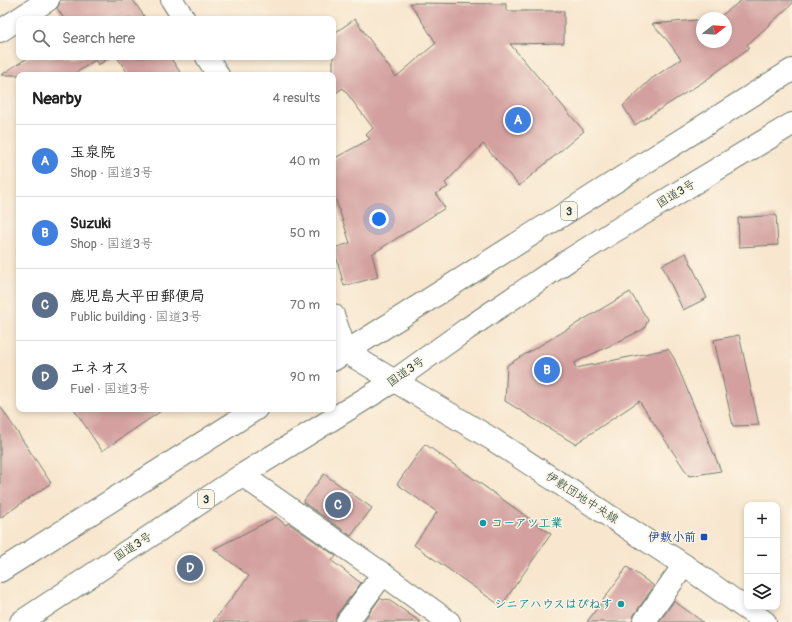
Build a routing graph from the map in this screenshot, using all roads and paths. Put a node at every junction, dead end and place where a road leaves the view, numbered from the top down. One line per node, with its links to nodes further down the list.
1 (48, 0): 3 (main road)
2 (172, 0): 4 (main road)
3 (23, 16)
4 (182, 16)
5 (16, 21): 6 (main road)
6 (0, 31)
7 (209, 60): 9 (main road)
8 (792, 70): 12 (main road, 3)
9 (216, 72)
10 (792, 124): 13 (main road, 国道3号 / 3)
11 (336, 336): 12 (main road)
12 (339, 356): 13 (main road, 伊敷団地中央線)
13 (394, 381): 15 (main road, 国道3号 / 3); 16 (main road, 伊敷団地中央線)
14 (251, 412): 17 (main road)
15 (242, 475): 18 (main road); 19 (main road, 国道3号 / 3)
16 (684, 565): 22 (main road); 23 (main road, 伊敷団地中央線)
17 (0, 571)
18 (383, 574): 20 (main road); 21 (main road)
19 (21, 622)
20 (347, 622)
21 (449, 622)
22 (644, 622)
23 (765, 622)

